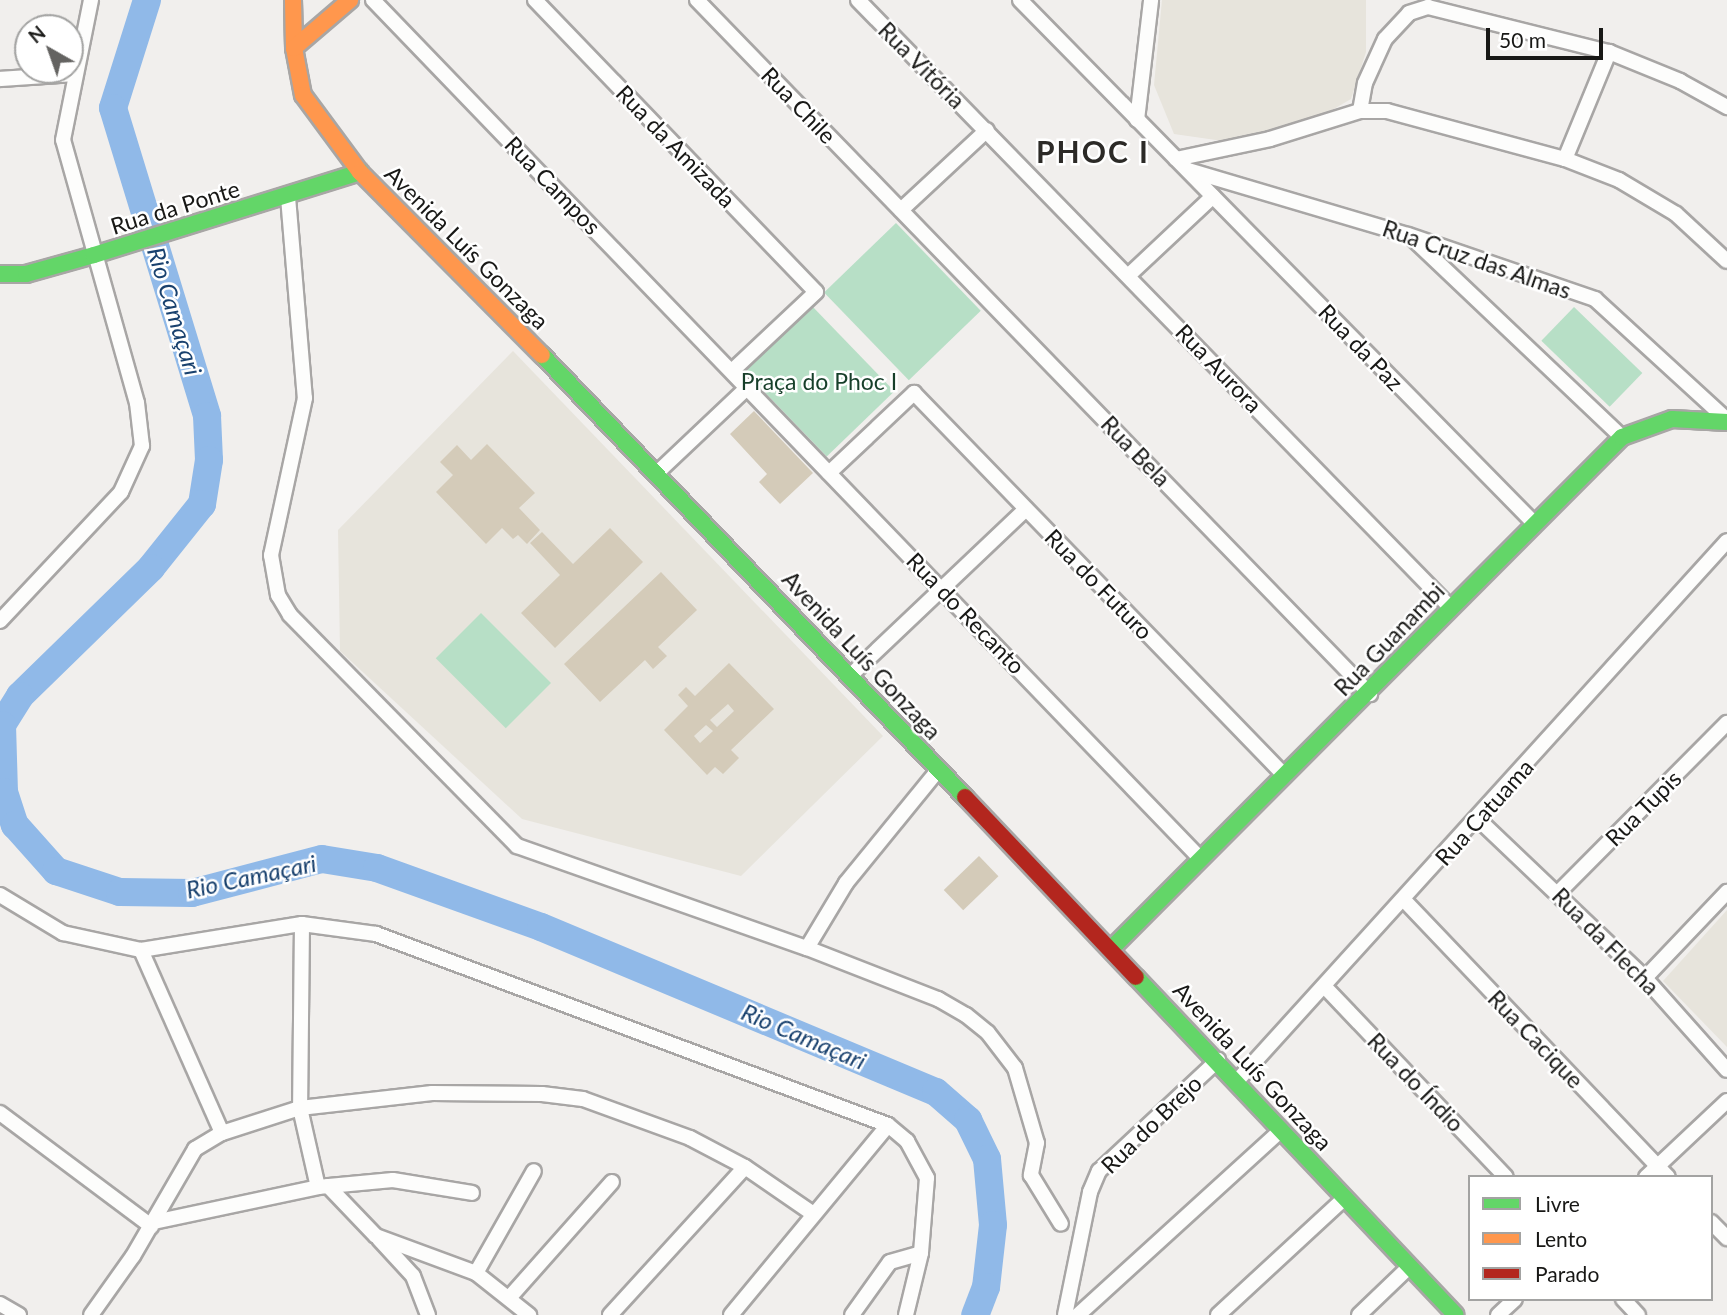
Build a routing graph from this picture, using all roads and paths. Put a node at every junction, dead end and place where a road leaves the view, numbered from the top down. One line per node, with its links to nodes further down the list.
1 (91, 0): 10 (street)
2 (293, 0): 11 (street, Avenida Luís Gonzaga)
3 (350, 0): 11 (street)
4 (373, 0): 29 (street, Rua Campos)
5 (535, 0): 29 (street, Rua da Amizada)
6 (697, 0): 23 (street, Rua Chile)
7 (858, 0): 17 (street, Rua Vitória)
8 (1020, 0): 16 (street, Rua da Paz)
9 (1151, 0): 16 (street)
10 (84, 32)
11 (295, 48): 20 (street, Avenida Luís Gonzaga)
12 (1609, 52): 14 (street); 15 (street); 18 (street)
13 (73, 84): 25 (street)
14 (1727, 107)
15 (1360, 111): 18 (street); 19 (street)
16 (1137, 120): 19 (street, Rua da Paz)
17 (987, 130): 23 (street); 28 (street, Rua Aurora)
18 (1565, 159): 26 (street)
19 (1181, 164): 21 (street, Rua da Paz); 24 (street, Rua Cruz das Almas)
20 (360, 172): 22 (street, Rua da Ponte); 33 (street, Avenida Luís Gonzaga)
21 (1213, 196): 28 (street); 36 (street, Rua da Paz)
22 (289, 197): 25 (street, Rua da Ponte); 53 (street)
23 (901, 210): 42 (street, Rua Bela)
24 (1408, 234): 31 (street, Rua Cruz das Almas); 32 (street)
25 (94, 255): 27 (street, Rua da Ponte); 40 (street)
26 (1727, 261)
27 (0, 274)
28 (1129, 275): 39 (street, Rua Aurora)
29 (733, 370): 30 (street, Rua do Recanto)
30 (748, 386): 33 (street); 34 (street, Rua do Recanto)
31 (1727, 421): 32 (street, Rua Guanambi)
32 (1622, 437): 36 (street, Rua Guanambi)
33 (658, 472): 41 (street, Avenida Luís Gonzaga)
34 (829, 473): 35 (street, Rua do Futuro); 38 (street, Rua do Recanto)
35 (1026, 509): 38 (street); 45 (street, Rua do Futuro)
36 (1535, 524): 39 (street, Rua Guanambi)
37 (1727, 541): 46 (street, Rua Catuama)
38 (943, 589): 41 (street); 47 (street, Rua do Recanto)
39 (1450, 607): 42 (street, Rua Guanambi)
40 (0, 621)
41 (851, 675): 44 (street, Avenida Luís Gonzaga)
42 (1370, 694): 45 (street, Rua Guanambi)
43 (1727, 723): 49 (street, Rua Tupis)
44 (938, 769): 53 (street); 54 (street, Avenida Luís Gonzaga)
45 (1285, 776): 47 (street, Rua Guanambi)
46 (1478, 819): 49 (street, Rua da Flecha); 51 (street, Rua Catuama)
47 (1199, 857): 54 (street, Rua Guanambi)
48 (1727, 892): 56 (street)
49 (1558, 893): 56 (street, Rua da Flecha)
50 (0, 895): 55 (street)
51 (1405, 901): 57 (street, Rua Catuama); 69 (street, Rua Cacique)
52 (302, 924): 55 (street); 62 (street); 64 (street)
53 (807, 948): 77 (street)
54 (1111, 949): 58 (street, Avenida Luís Gonzaga)
55 (141, 950): 66 (street)
56 (1645, 978): 59 (street, Rua da Flecha)
57 (1325, 987): 60 (street, Rua Catuama); 70 (street, Rua do Índio)
58 (1218, 1060): 60 (street, Avenida Luís Gonzaga); 96 (street, Rua do Brejo)
59 (1727, 1070)
60 (1237, 1081): 65 (street, Avenida Luís Gonzaga)
61 (1727, 1101): 69 (street)
62 (300, 1108): 66 (street); 67 (street); 72 (street)
63 (0, 1113): 76 (street)
64 (888, 1125): 75 (street); 81 (street)
65 (1281, 1130): 74 (street, Avenida Luís Gonzaga); 97 (street)
66 (222, 1133): 76 (street)
67 (745, 1167): 75 (street); 92 (street)
68 (534, 1171): 83 (street)
69 (1663, 1171)
70 (1504, 1175)
71 (612, 1182): 84 (street)
72 (323, 1186): 73 (street); 76 (street); 79 (street)
73 (472, 1194)
74 (1345, 1198): 82 (street, Avenida Luís Gonzaga); 98 (street)
75 (811, 1213): 93 (street)
76 (153, 1224): 89 (street)
77 (1061, 1224)
78 (1713, 1224): 80 (street)
79 (376, 1236): 83 (street); 90 (street)
80 (1727, 1238)
81 (921, 1254): 94 (street); 95 (street)
82 (1409, 1268): 99 (street); 100 (street, Avenida Luís Gonzaga)
83 (476, 1273): 84 (street)
84 (509, 1298): 91 (street)
85 (1513, 1301): 101 (street)
86 (1625, 1301): 102 (street)
87 (0, 1304): 88 (street)
88 (19, 1315)
89 (91, 1315)
90 (428, 1315)
91 (529, 1315)
92 (610, 1315)
93 (731, 1315)
94 (852, 1315)
95 (906, 1315)
96 (1065, 1315)
97 (1078, 1315)
98 (1218, 1315)
99 (1359, 1315)
100 (1456, 1315)
101 (1499, 1315)
102 (1638, 1315)

